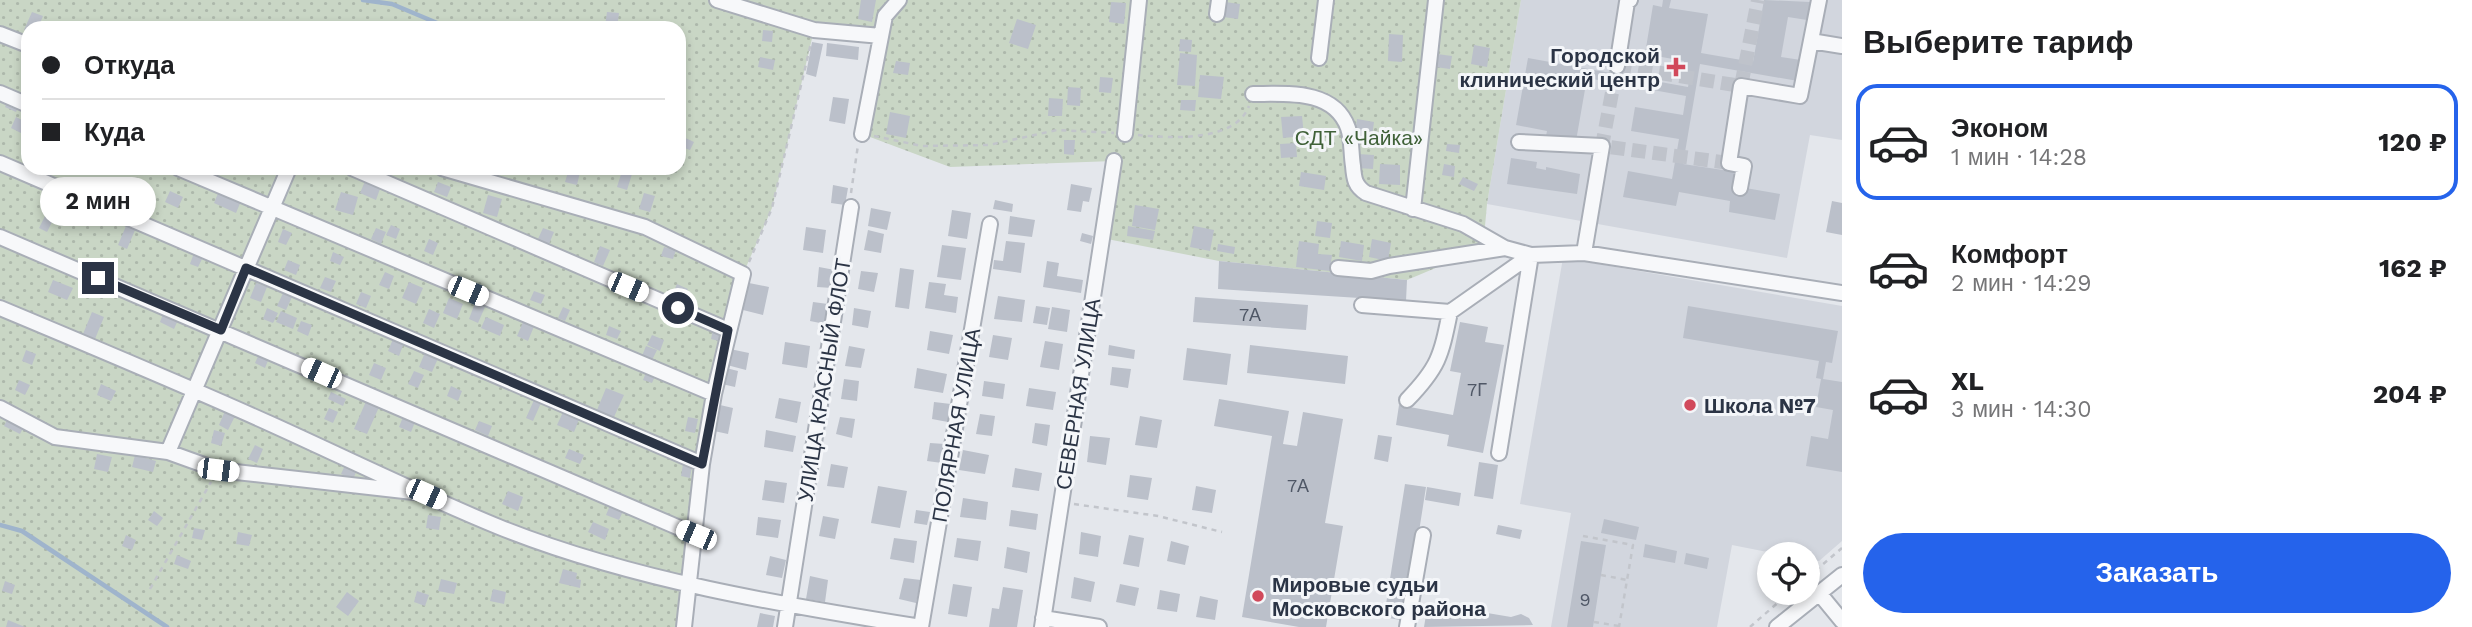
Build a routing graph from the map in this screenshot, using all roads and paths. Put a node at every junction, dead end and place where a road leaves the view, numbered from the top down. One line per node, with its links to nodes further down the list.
1 (717, 0): 8 (street)
2 (899, 0): 10 (street)
3 (1139, 0): 20 (street)
4 (1326, 0): 14 (street)
5 (1436, 0): 33 (street)
6 (1630, 0): 15 (street)
7 (1819, 0): 11 (street)
8 (814, 30): 10 (street); 41 (path)
9 (0, 34): 12 (street)
10 (881, 36): 19 (street)
11 (1811, 41): 13 (street); 30 (street)
12 (21, 43)
13 (1842, 46)
14 (1319, 58)
15 (1616, 66)
16 (0, 93): 18 (street)
17 (1253, 94): 20 (path); 33 (street)
18 (21, 102)
19 (862, 134): 20 (path); 31 (path)
20 (1125, 134)
21 (1519, 142): 37 (street)
22 (1114, 161): 57 (street, СЕВЕРНАЯ УЛИЦА)
23 (0, 163): 24 (street)
24 (21, 172)
25 (28, 175): 39 (street)
26 (194, 175): 32 (street)
27 (286, 175): 32 (street)
28 (368, 175): 47 (street)
29 (466, 175): 41 (street)
30 (1740, 188)
31 (851, 207): 73 (street, УЛИЦА КРАСНЫЙ ФЛОТ)
32 (272, 208): 39 (street); 49 (street)
33 (1413, 209): 36 (street)
34 (990, 224): 79 (street, ПОЛЯРНАЯ УЛИЦА)
35 (0, 237): 46 (street)
36 (1505, 248): 38 (street); 40 (street)
37 (1584, 253): 38 (street); 42 (street)
38 (1531, 255): 45 (street); 53 (street)
39 (246, 268): 46 (street); 54 (street)
40 (1338, 268)
41 (743, 274): 47 (street)
42 (1842, 293)
43 (1362, 305): 45 (street)
44 (0, 308): 48 (street)
45 (1450, 313): 50 (street)
46 (221, 330): 48 (street); 59 (street)
47 (728, 330): 49 (street)
48 (196, 390): 52 (street); 56 (street)
49 (714, 394): 54 (street)
50 (1407, 400)
51 (0, 408): 52 (street)
52 (168, 452): 55 (street)
53 (1499, 453)
54 (702, 464): 59 (street)
55 (218, 470): 56 (street); 68 (path)
56 (426, 494): 67 (street)
57 (1061, 502): 58 (path); 76 (street, СЕВЕРНАЯ УЛИЦА)
58 (1222, 533)
59 (696, 535): 67 (street)
60 (1423, 535): 81 (street)
61 (1583, 536): 66 (path)
62 (1842, 548): 63 (path)
63 (1820, 567)
64 (1842, 575): 69 (street)
65 (1601, 576): 66 (path)
66 (1627, 580): 82 (path)
67 (690, 583): 73 (street); 77 (street)
68 (150, 589)
69 (1820, 592)
70 (1820, 594): 74 (street)
71 (1776, 605): 83 (path)
72 (1804, 605): 84 (street)
73 (789, 606): 78 (street, УЛИЦА КРАСНЫЙ ФЛОТ); 79 (street)
74 (1842, 621)
75 (1594, 622): 82 (path)
76 (1042, 623): 80 (street)
77 (684, 627)
78 (785, 627)
79 (921, 627)
80 (1099, 627)
81 (1407, 627)
82 (1619, 627)
83 (1751, 627)
84 (1776, 627)

